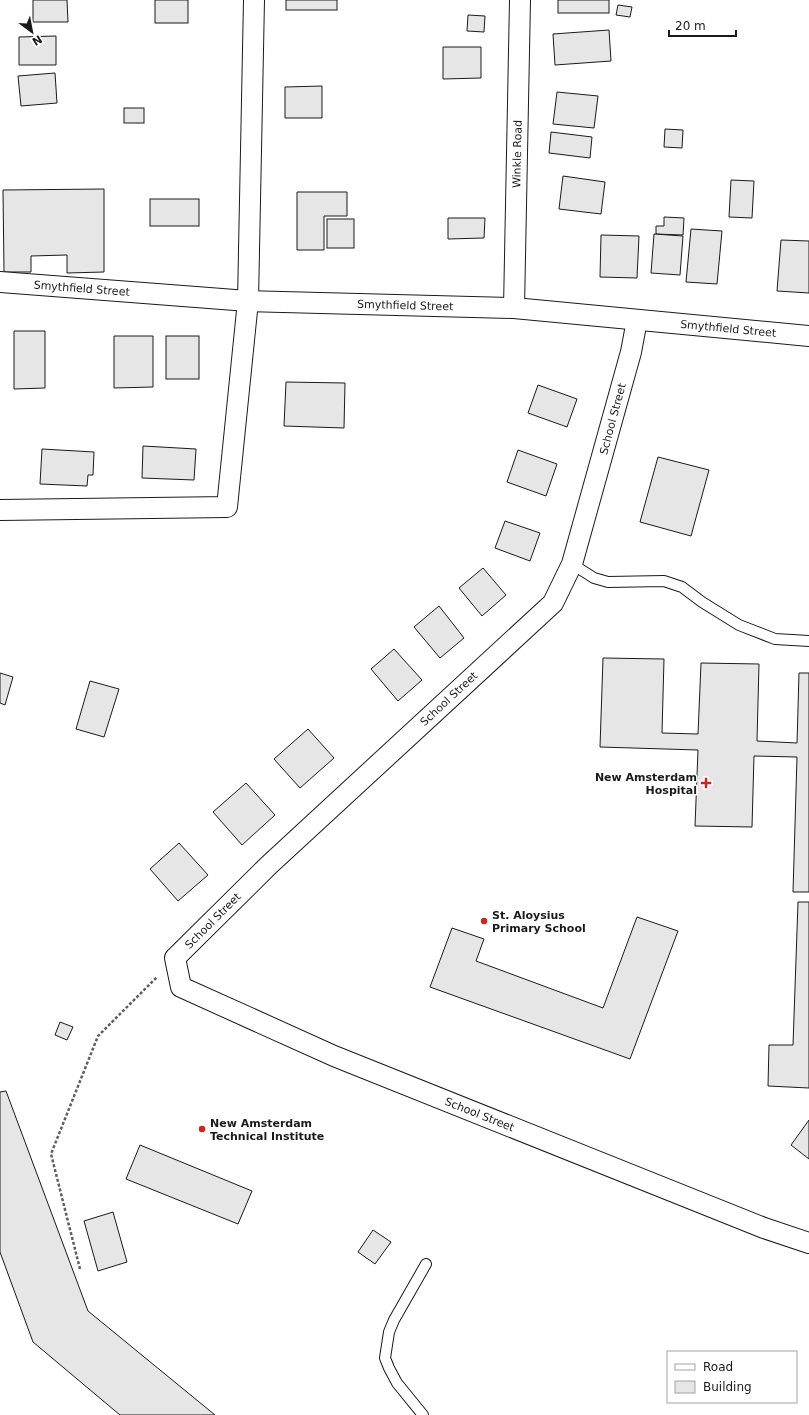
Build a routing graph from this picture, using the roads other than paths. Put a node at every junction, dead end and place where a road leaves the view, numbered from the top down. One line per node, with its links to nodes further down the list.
1 (254, 0): 4 (street)
2 (520, 0): 5 (street, Winkle Road)
3 (0, 282): 4 (street, Smythfield Street)
4 (248, 301): 5 (street, Smythfield Street); 8 (street)
5 (514, 308): 6 (street, Smythfield Street)
6 (637, 320): 7 (street, Smythfield Street); 9 (street, School Street)
7 (809, 336)
8 (0, 510)
9 (572, 564): 10 (lane); 11 (street, School Street)
10 (809, 641)
11 (809, 1243)
12 (426, 1264): 13 (lane)
13 (423, 1415)

